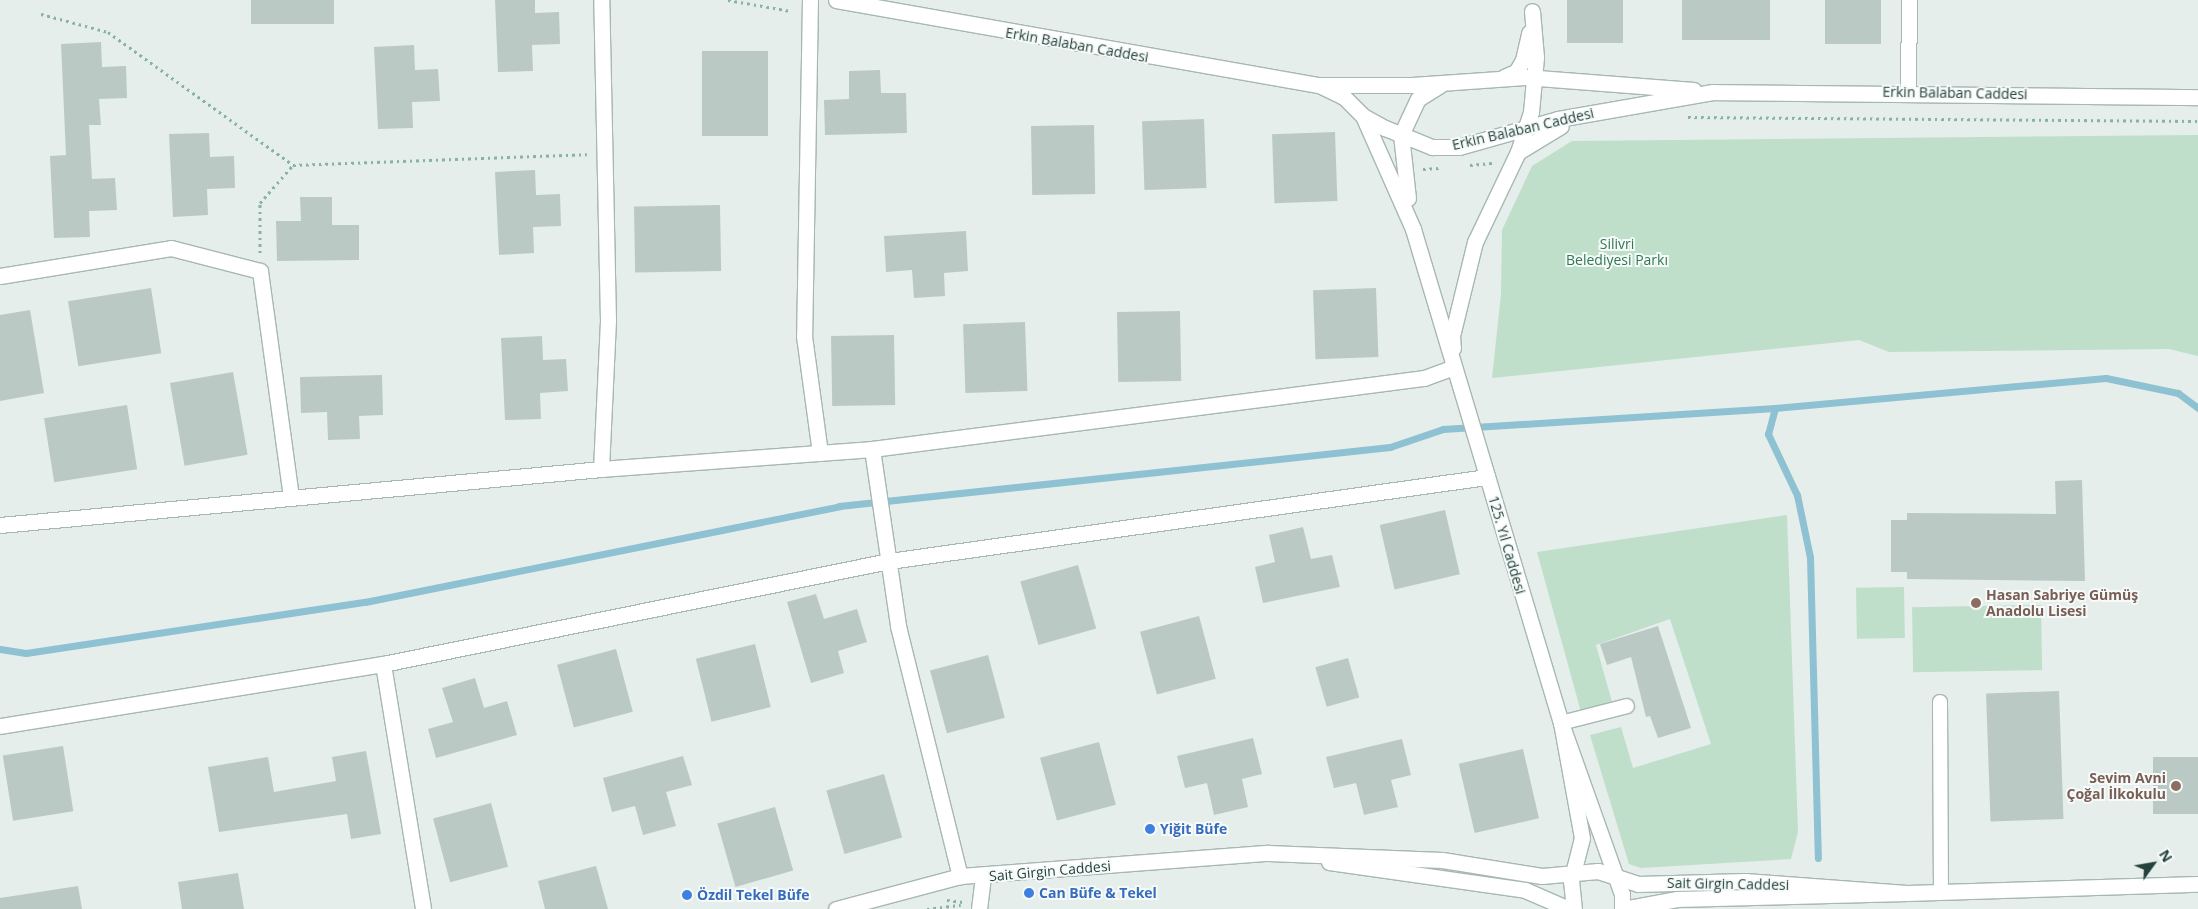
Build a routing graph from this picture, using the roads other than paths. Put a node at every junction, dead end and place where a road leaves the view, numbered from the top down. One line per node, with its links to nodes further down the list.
1 (601, 0): 23 (street)
2 (810, 0): 22 (street)
3 (836, 0): 9 (street, Erkin Balaban Caddesi)
4 (1909, 0): 11 (street)
5 (1532, 6): 6 (street); 7 (street)
6 (1535, 77): 7 (street, Erkin Balaban Caddesi); 10 (street, Erkin Balaban Caddesi); 15 (street)
7 (1497, 79): 8 (street, Erkin Balaban Caddesi)
8 (1445, 83): 9 (street, Erkin Balaban Caddesi); 16 (street)
9 (1319, 85): 14 (street, Erkin Balaban Caddesi)
10 (1713, 92): 11 (street, Erkin Balaban Caddesi); 13 (street, Erkin Balaban Caddesi)
11 (1908, 92): 12 (street, Erkin Balaban Caddesi)
12 (2198, 96)
13 (1594, 112): 15 (street, Erkin Balaban Caddesi); 17 (street)
14 (1363, 116): 16 (street, Erkin Balaban Caddesi); 18 (street)
15 (1525, 129): 16 (street, Erkin Balaban Caddesi); 17 (street)
16 (1401, 135): 18 (street)
17 (1518, 152): 20 (street)
18 (1413, 229): 20 (street)
19 (0, 276): 25 (street)
20 (1454, 367): 21 (street); 24 (street, 125. Yıl Caddesi)
21 (872, 449): 22 (street); 27 (street)
22 (820, 453): 23 (street)
23 (601, 469): 25 (street)
24 (1487, 478): 27 (street); 31 (street, 125. Yıl Caddesi)
25 (290, 498): 26 (street)
26 (0, 525)
27 (889, 560): 28 (street); 36 (street)
28 (382, 664): 32 (street); 41 (street)
29 (1940, 702): 39 (lane)
30 (1627, 706): 31 (lane)
31 (1561, 723): 34 (street, 125. Yıl Caddesi); 35 (street, 125. Yıl Caddesi)
32 (0, 726)
33 (1268, 853): 34 (street, Sait Girgin Caddesi); 37 (street, Sait Girgin Caddesi); 44 (street, Sait Girgin Caddesi)
34 (1573, 872): 35 (street, Sait Girgin Caddesi); 45 (street, 125. Yıl Caddesi)
35 (1614, 873): 40 (street, Sait Girgin Caddesi); 46 (street, 125. Yıl Caddesi)
36 (960, 876): 37 (street, Sait Girgin Caddesi); 42 (street, Sait Girgin Caddesi)
37 (983, 877): 43 (street)
38 (2198, 884): 39 (street)
39 (1941, 892): 40 (street)
40 (1907, 893): 46 (street, Sait Girgin Caddesi)
41 (423, 909)
42 (836, 909)
43 (979, 909)
44 (1569, 909)
45 (1574, 909)
46 (1622, 909)

